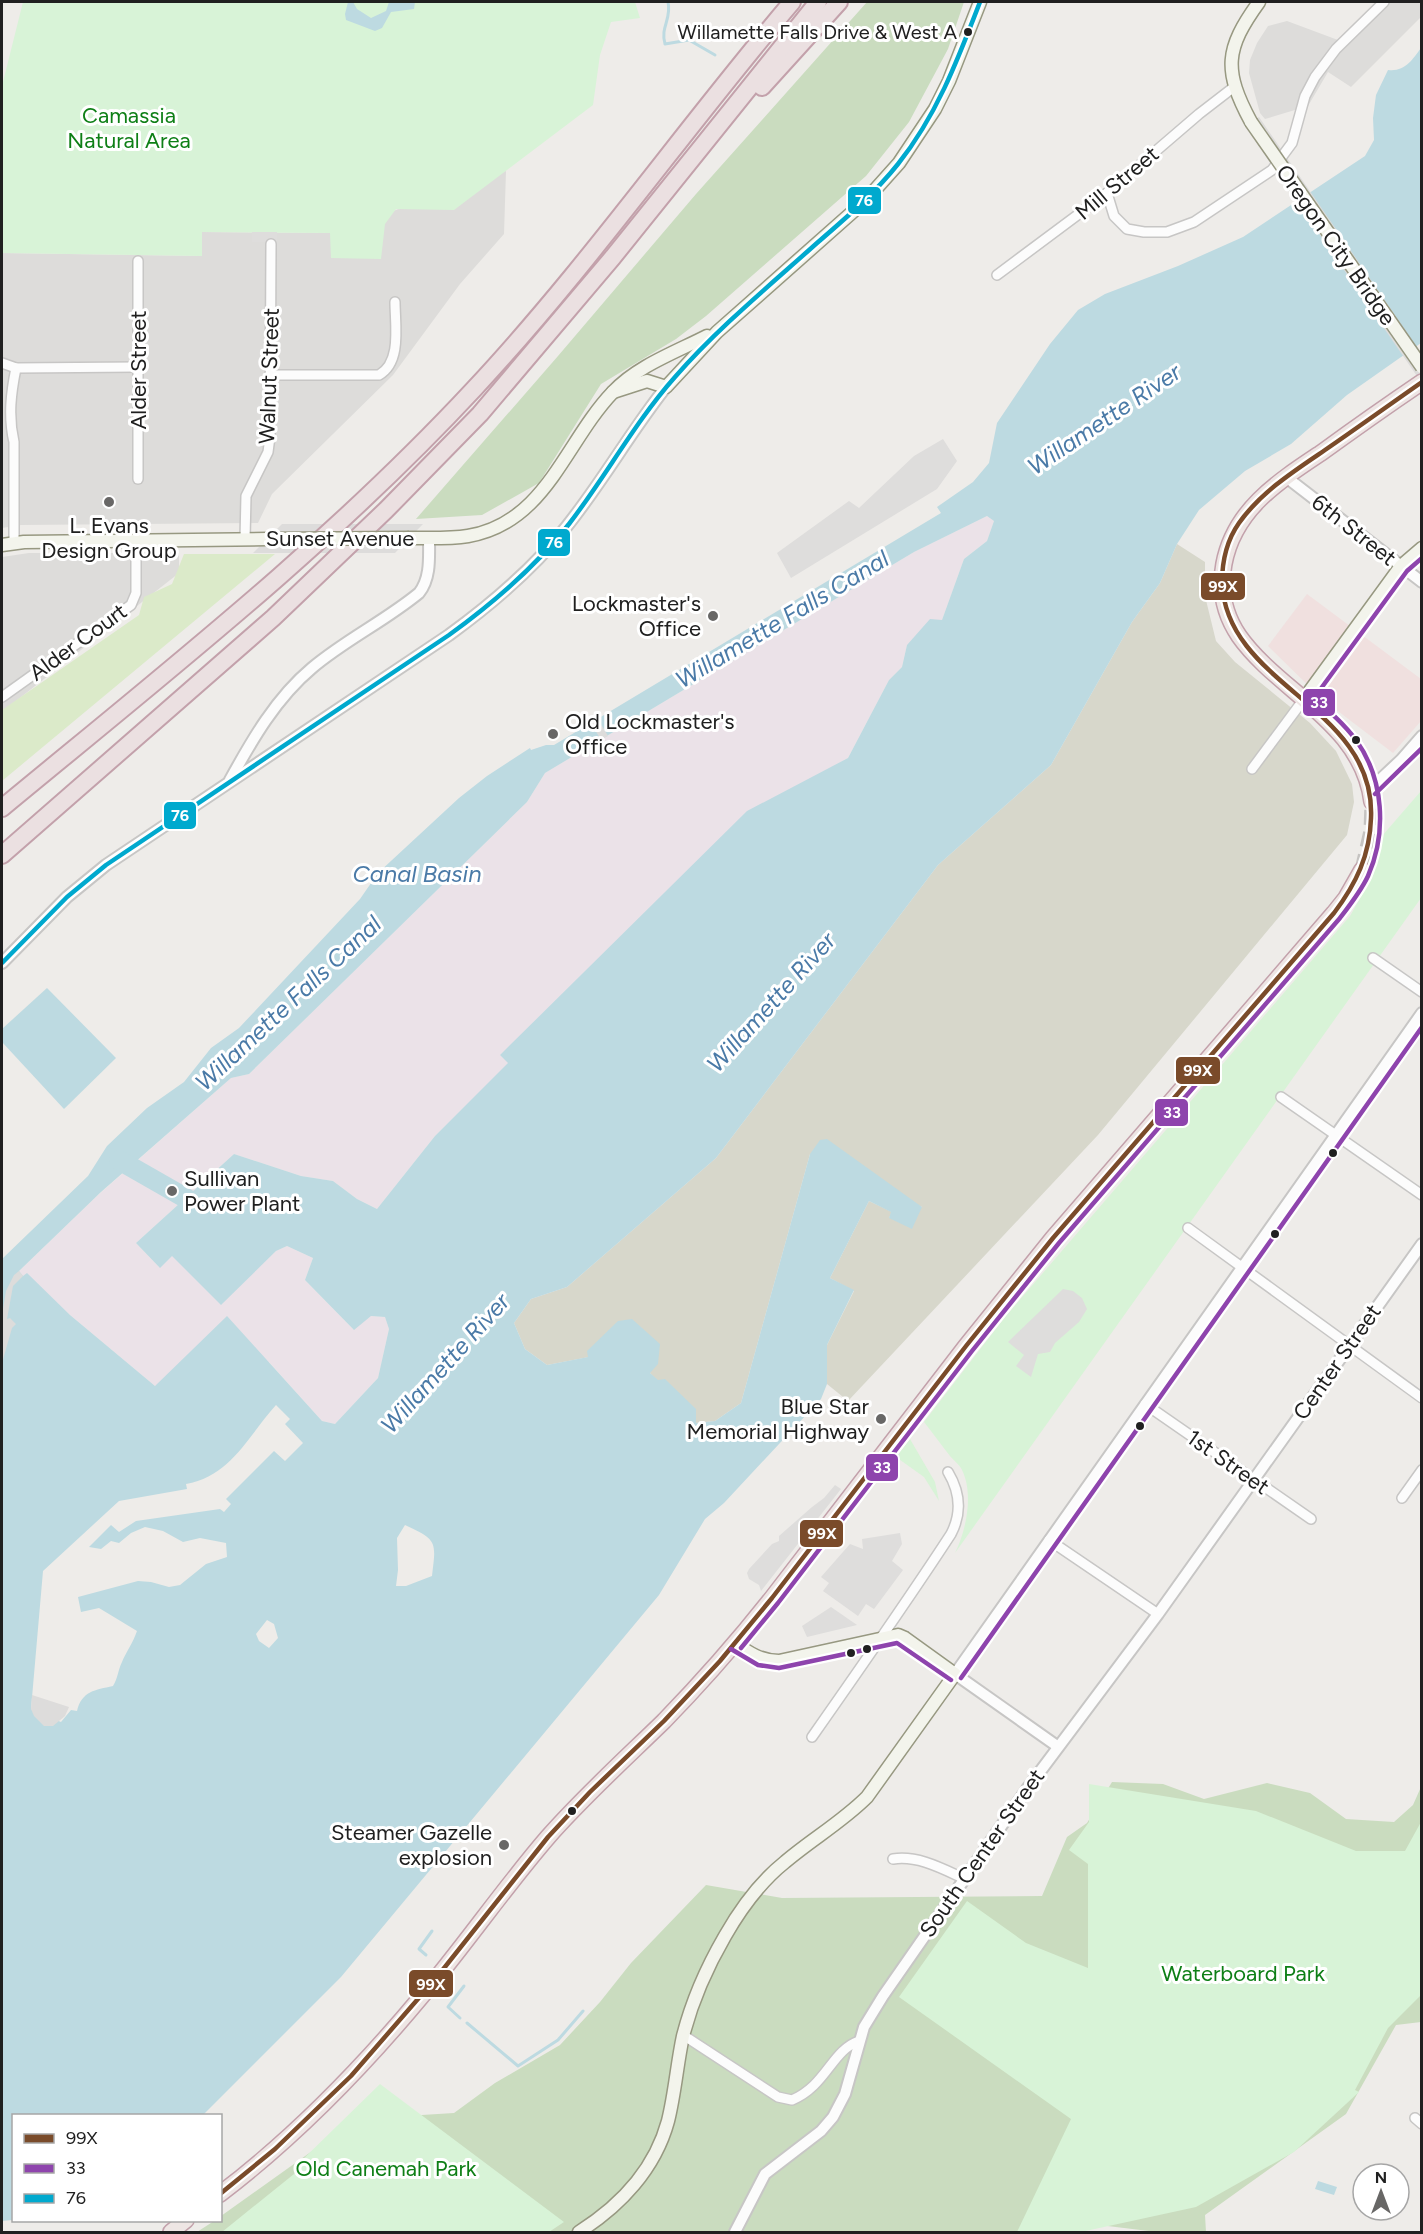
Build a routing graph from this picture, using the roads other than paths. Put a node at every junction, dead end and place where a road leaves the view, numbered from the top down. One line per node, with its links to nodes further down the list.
1 (792, 2): 40 (highway)
2 (818, 2): 10 (highway)
3 (839, 2): 10 (highway)
4 (980, 2): 16 (main road)
5 (1245, 2): 8 (main road)
6 (1259, 2): 8 (main road)
7 (1384, 2): 11 (street)
8 (1247, 18): 9 (main road)
9 (1234, 87): 11 (street, Mill Street); 19 (main road, Oregon City Bridge, bridge)
10 (682, 170): 41 (highway)
11 (1107, 193): 14 (street, Mill Street)
12 (271, 244): 21 (street, Walnut Street)
13 (138, 261): 18 (street, Alder Street)
14 (997, 275)
15 (395, 302): 21 (street)
16 (717, 332): 23 (main road); 24 (main road, Sunset Avenue)
17 (2, 363): 20 (street)
18 (138, 367): 20 (street); 26 (street, Alder Street)
19 (1422, 367)
20 (16, 368): 30 (street)
21 (271, 375): 28 (street, Walnut Street)
22 (1422, 382): 25 (highway)
23 (666, 387): 24 (main road); 38 (street)
24 (613, 392): 27 (main road, Sunset Avenue)
25 (1286, 477): 32 (street, 6th Street); 35 (highway)
26 (138, 478)
27 (429, 538): 28 (main road, Sunset Avenue, bridge); 38 (street)
28 (245, 539): 29 (main road, Sunset Avenue)
29 (136, 541): 30 (main road, Sunset Avenue); 34 (street, Alder Court)
30 (8, 544)
31 (1422, 548): 32 (main road)
32 (1401, 566): 33 (street, 6th Street); 35 (main road)
33 (1422, 582)
34 (2, 697)
35 (1304, 699): 37 (street); 39 (highway)
36 (1422, 736): 39 (street)
37 (1252, 769)
38 (228, 783): 44 (street)
39 (1371, 795)
40 (2, 808)
41 (2, 855)
42 (1362, 870): 64 (highway)
43 (1373, 958): 45 (street)
44 (2, 963)
45 (1422, 992)
46 (1422, 1013): 48 (street)
47 (1281, 1097): 48 (street)
48 (1335, 1134): 49 (street); 52 (street)
49 (1422, 1195)
50 (1188, 1228): 52 (street)
51 (1422, 1244): 53 (street, Center Street)
52 (1242, 1268): 53 (street); 55 (street)
53 (1349, 1346): 54 (street); 58 (street, Center Street)
54 (1422, 1398)
55 (1145, 1404): 58 (street, 1st Street); 61 (street)
56 (1422, 1470): 59 (street)
57 (948, 1472): 63 (street)
58 (1253, 1480): 60 (street, 1st Street); 62 (street, South Center Street)
59 (1402, 1498)
60 (1311, 1519)
61 (1049, 1540): 62 (street); 65 (street)
62 (1158, 1614): 67 (street, South Center Street)
63 (883, 1637): 64 (main road); 65 (main road); 66 (street)
64 (735, 1642): 72 (highway)
65 (955, 1674): 67 (street); 70 (main road)
66 (812, 1737)
67 (1057, 1746): 69 (street, South Center Street)
68 (893, 1859): 69 (street)
69 (965, 1880): 71 (street, South Center Street)
70 (683, 2036): 71 (street); 75 (main road)
71 (859, 2041): 76 (street, South Center Street)
72 (222, 2192)
73 (184, 2222): 74 (highway)
74 (171, 2232)
75 (579, 2232)
76 (735, 2232)

